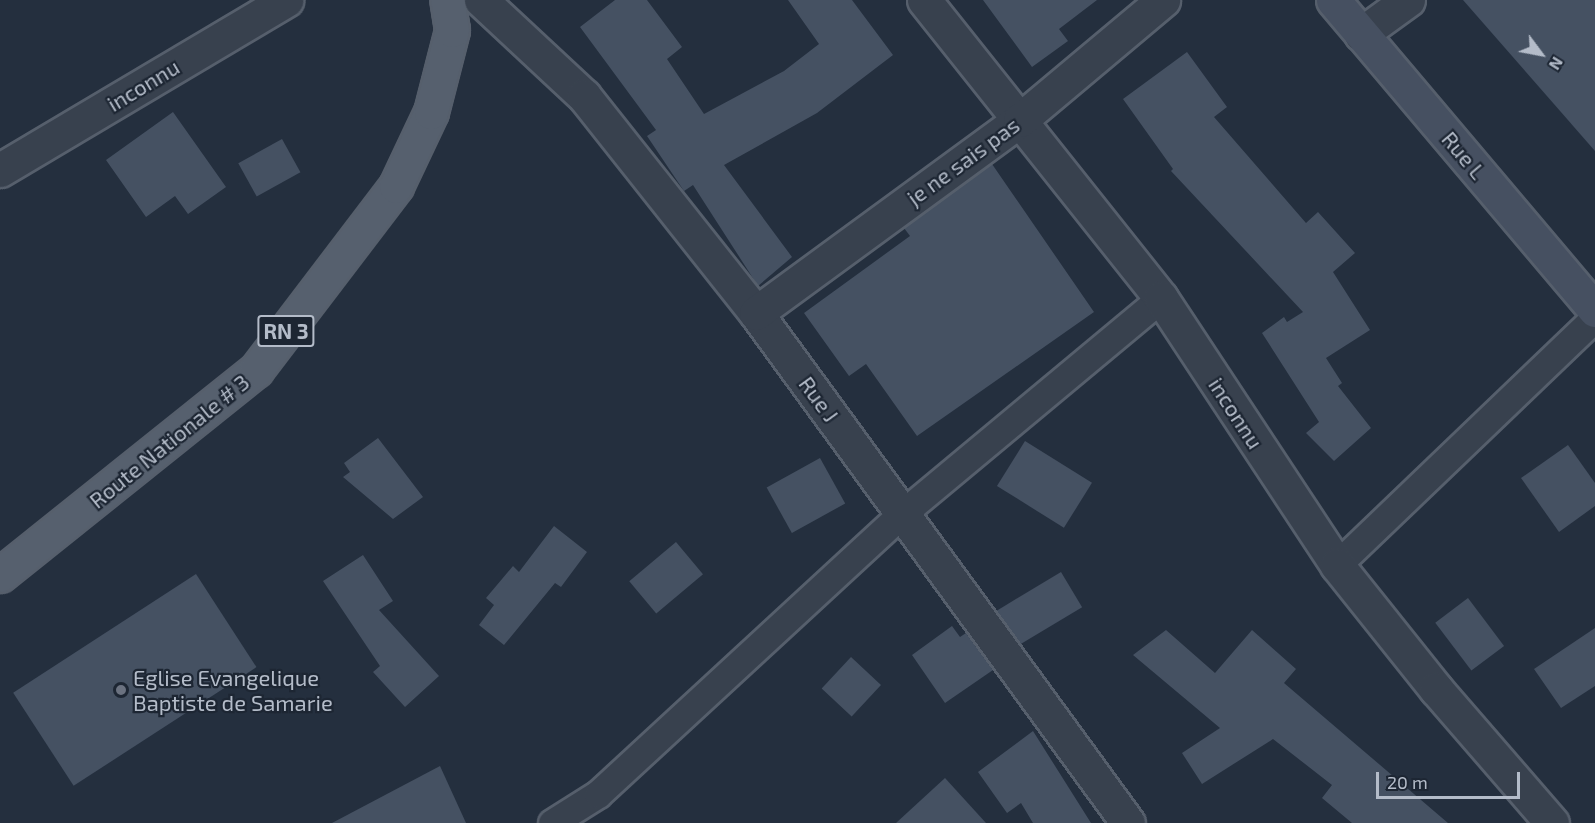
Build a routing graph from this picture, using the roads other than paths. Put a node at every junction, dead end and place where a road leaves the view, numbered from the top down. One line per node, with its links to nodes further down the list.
1 (286, 0): 10 (street, inconnu)
2 (447, 0): 17 (main road, Route Nationale # 3 / RN 3)
3 (481, 0): 13 (street, Rue J)
4 (924, 0): 9 (street, inconnu)
5 (1163, 0): 9 (street, je ne sais pas)
6 (1333, 0): 8 (street, Rue L)
7 (1408, 0): 8 (street)
8 (1361, 34): 12 (street, Rue L)
9 (1020, 120): 11 (street, inconnu); 13 (street, je ne sais pas)
10 (0, 170)
11 (1161, 298): 15 (lane); 16 (street, inconnu)
12 (1595, 310)
13 (756, 314): 15 (street, Rue J)
14 (1595, 318): 16 (lane)
15 (903, 513): 18 (lane); 19 (street, Rue J)
16 (1337, 565): 20 (street, inconnu)
17 (0, 575)
18 (552, 823)
19 (1128, 823)
20 (1552, 823)

